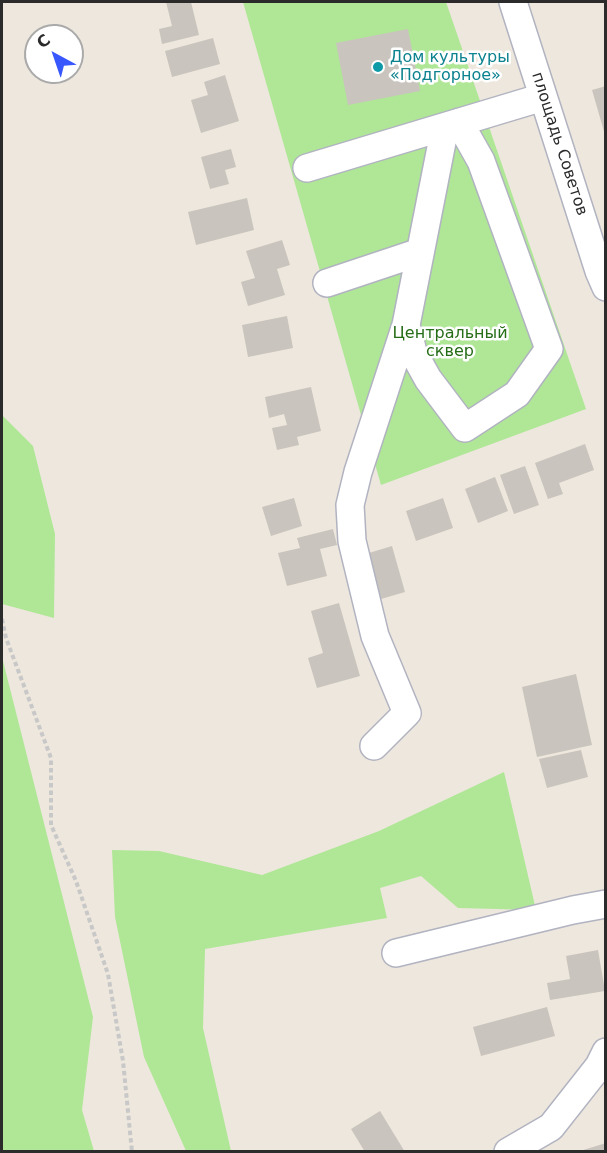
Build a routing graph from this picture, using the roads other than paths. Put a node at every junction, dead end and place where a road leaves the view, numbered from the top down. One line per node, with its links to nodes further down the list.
1 (513, 2): 2 (street, площадь Советов)
2 (543, 97): 3 (street); 7 (street, площадь Советов)
3 (452, 124): 4 (street); 5 (street); 8 (street)
4 (307, 168)
5 (420, 252): 6 (street); 8 (street)
6 (327, 283)
7 (606, 287)
8 (406, 325): 9 (street)
9 (374, 746)
10 (606, 904): 11 (street)
11 (396, 953)
12 (606, 1052): 13 (street)
13 (508, 1152)

